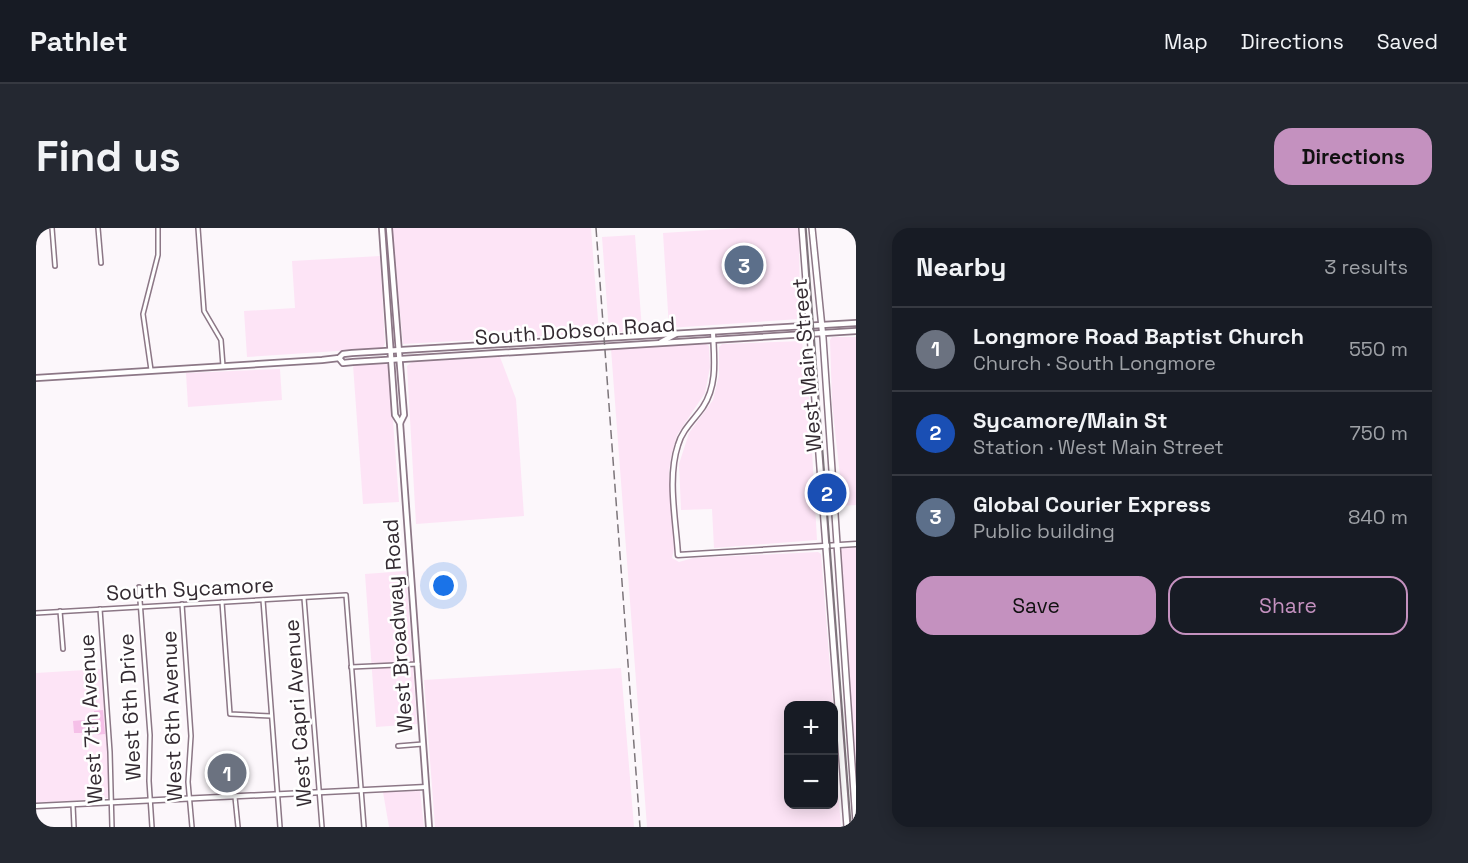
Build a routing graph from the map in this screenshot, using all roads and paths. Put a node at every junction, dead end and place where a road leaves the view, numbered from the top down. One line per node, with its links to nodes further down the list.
1 (52, 228): 10 (street)
2 (98, 228): 9 (street)
3 (158, 228): 27 (street)
4 (198, 228): 26 (street)
5 (382, 228): 22 (main road, West Broadway Road)
6 (389, 228): 21 (main road, West Broadway Road)
7 (802, 228): 13 (main road, West Main Street)
8 (812, 228): 12 (main road, West Main Street)
9 (101, 263)
10 (55, 266)
11 (856, 322): 12 (main road, South Dobson Road)
12 (822, 324): 13 (main road, South Dobson Road); 16 (main road, West Main Street)
13 (811, 325): 15 (main road, South Dobson Road); 18 (main road, West Main Street)
14 (856, 331): 16 (main road, South Dobson Road)
15 (713, 332): 17 (main road, South Dobson Road); 19 (street)
16 (822, 333): 18 (main road, South Dobson Road); 31 (main road, West Main Street)
17 (676, 334): 20 (main road); 21 (main road, South Dobson Road)
18 (812, 334): 19 (main road, South Dobson Road); 31 (main road, West Main Street)
19 (713, 339): 20 (main road, South Dobson Road); 31 (street)
20 (661, 342): 25 (main road, South Dobson Road)
21 (399, 350): 22 (main road, South Dobson Road); 25 (main road, West Broadway Road)
22 (390, 351): 23 (main road, South Dobson Road); 24 (main road, West Broadway Road)
23 (339, 358): 24 (main road, South Dobson Road); 26 (main road, South Dobson Road)
24 (391, 359): 25 (main road, South Dobson Road); 29 (main road, West Broadway Road)
25 (400, 359): 29 (main road, West Broadway Road)
26 (223, 366): 27 (main road, South Dobson Road)
27 (152, 370): 28 (main road, South Dobson Road)
28 (36, 378)
29 (400, 423): 42 (main road, West Broadway Road)
30 (856, 544): 31 (street)
31 (831, 546): 47 (main road, West Main Street); 47 (main road, West Main Street)
32 (139, 587): 37 (street, West 6th Drive)
33 (304, 597): 34 (street, South Sycamore); 43 (street, South Sycamore); 50 (street, West Capri Avenue)
34 (263, 600): 35 (street, South Sycamore); 44 (street)
35 (222, 602): 36 (street, South Sycamore); 44 (street)
36 (182, 604): 37 (street, South Sycamore); 53 (street, West 6th Avenue)
37 (141, 606): 38 (street, South Sycamore); 54 (street, West 6th Drive)
38 (100, 609): 39 (street, South Sycamore); 55 (street, West 7th Avenue)
39 (60, 611): 40 (street, South Sycamore); 41 (street)
40 (36, 613)
41 (63, 649)
42 (417, 664): 43 (street); 45 (main road, West Broadway Road)
43 (351, 667): 49 (street)
44 (272, 717): 51 (street)
45 (423, 744): 46 (street); 48 (main road, West Broadway Road)
46 (398, 746)
47 (849, 767): 58 (main road, West Main Street); 68 (main road, West Main Street)
48 (426, 787): 49 (street); 67 (main road, West Broadway Road)
49 (360, 791): 50 (street); 66 (street)
50 (318, 793): 51 (street); 65 (street, West Capri Avenue)
51 (277, 795): 52 (street); 64 (street)
52 (236, 797): 53 (street); 63 (street)
53 (189, 798): 54 (street); 62 (street, West 6th Avenue)
54 (150, 800): 55 (street); 61 (street, West 6th Drive)
55 (110, 802): 56 (street); 60 (street, West 7th Avenue)
56 (72, 804): 57 (street); 59 (street)
57 (36, 806)
58 (856, 823)
59 (74, 827)
60 (112, 827)
61 (152, 827)
62 (192, 827)
63 (238, 827)
64 (280, 827)
65 (322, 827)
66 (364, 827)
67 (429, 827)
68 (848, 827)

